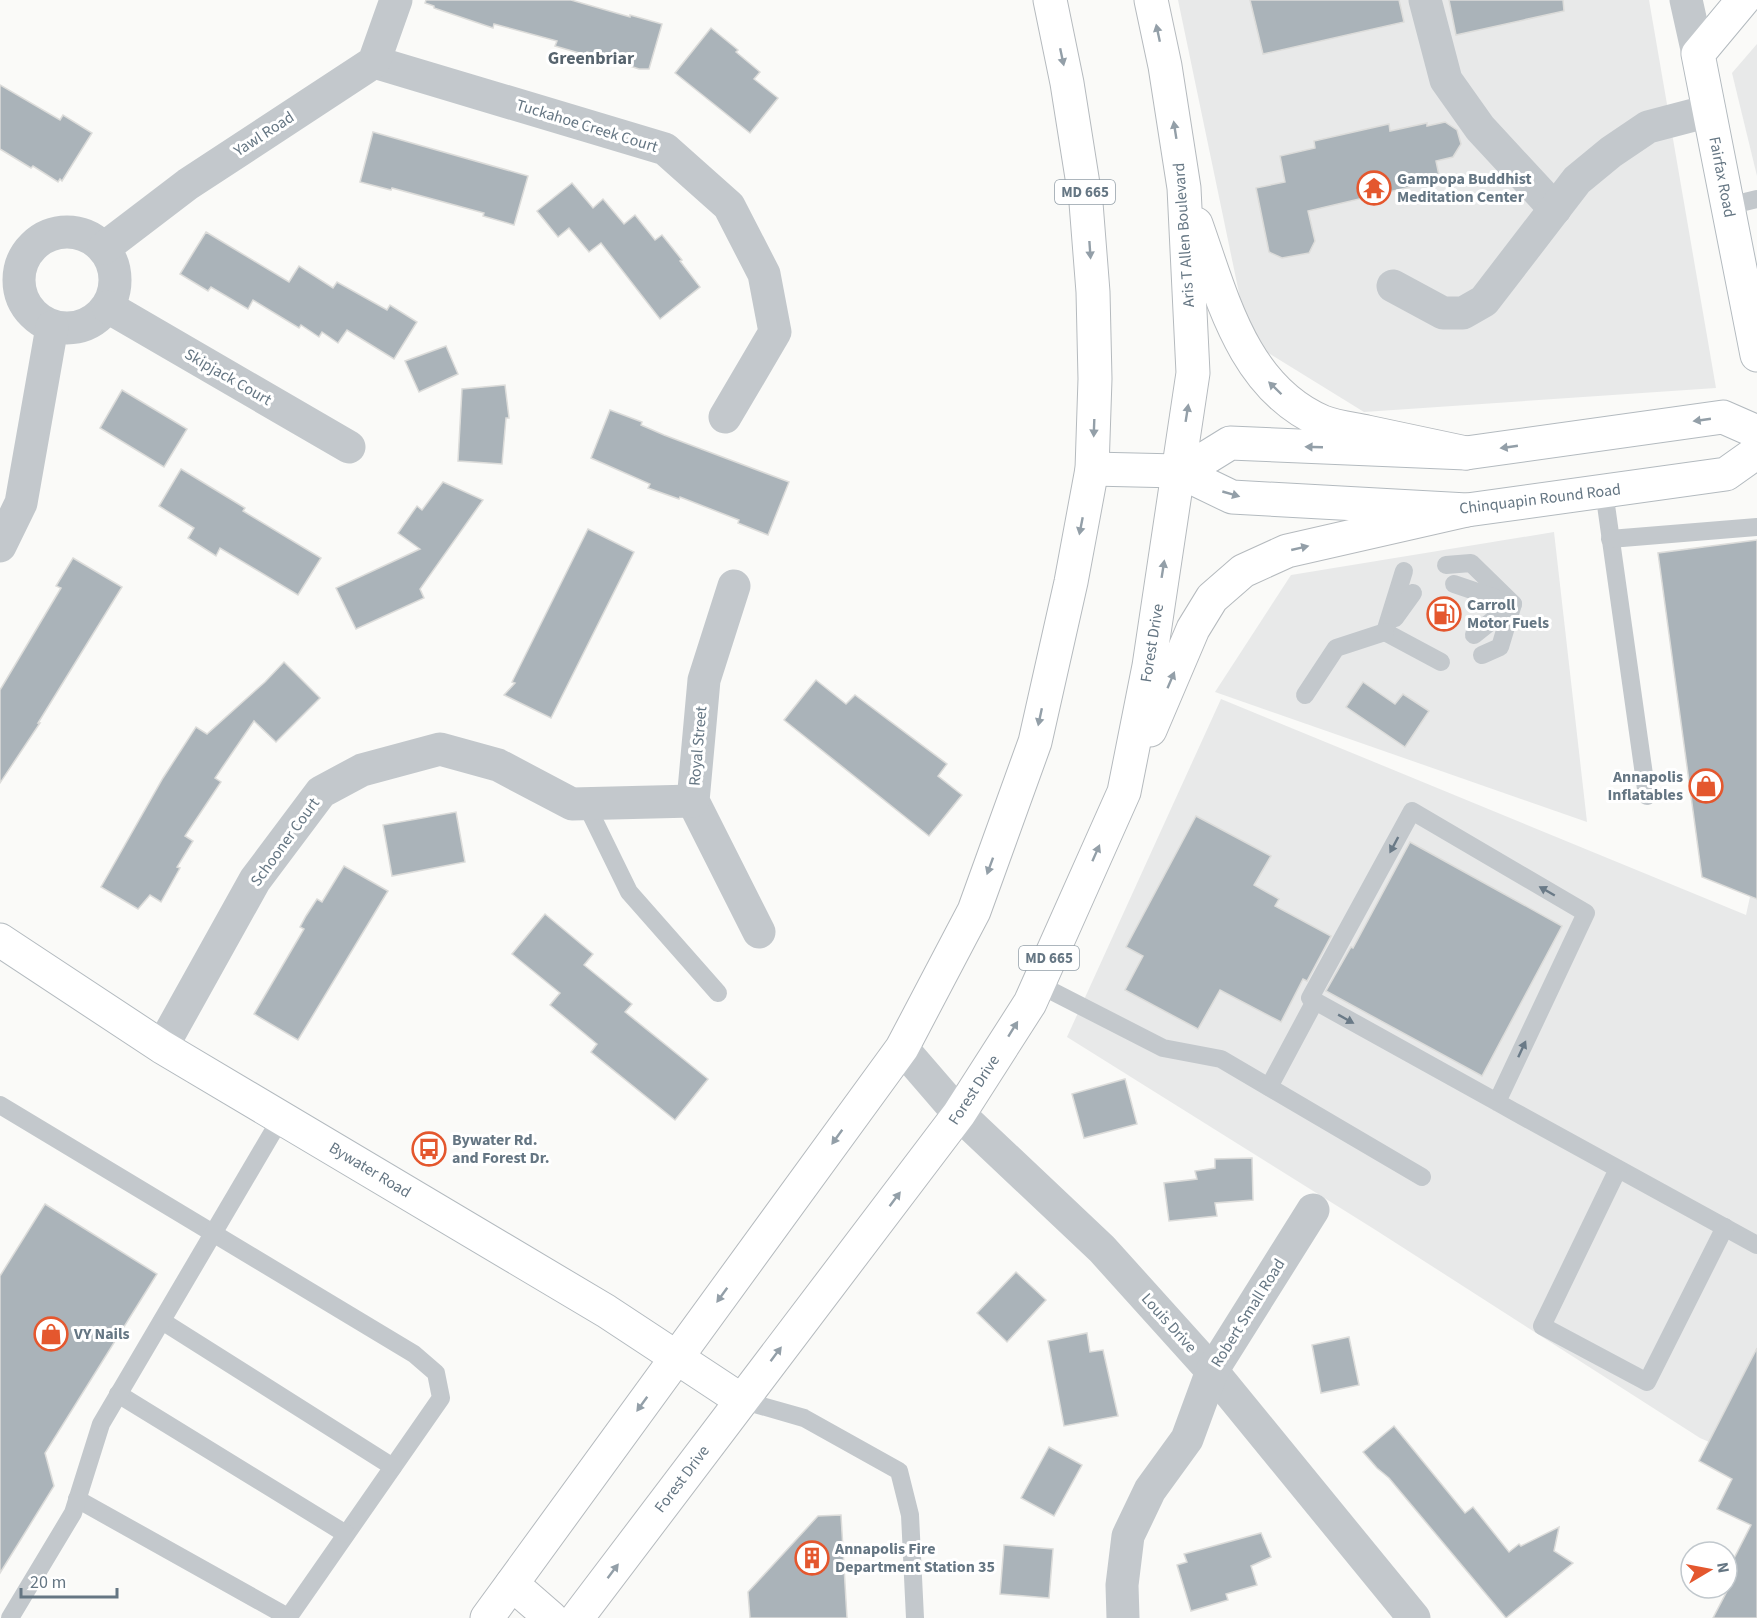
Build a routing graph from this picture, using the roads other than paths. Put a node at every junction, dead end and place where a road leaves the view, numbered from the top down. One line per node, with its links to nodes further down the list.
1 (396, 0): 8 (street)
2 (1050, 0): 24 (main road, MD 665, one-way to 24)
3 (1151, 0): 10 (main road, Aris T Allen Boulevard / MD 665, one-way to 3)
4 (1425, 0): 12 (street)
5 (1686, 0): 7 (street, Fairfax Road)
6 (1743, 0): 7 (main road)
7 (1698, 54): 9 (main road, Fairfax Road)
8 (374, 62): 13 (street, Yawl Road); 19 (street, Tuckahoe Creek Court)
9 (1709, 111): 11 (main road, Fairfax Road); 12 (street)
10 (1184, 188): 23 (main road, one-way to 10); 25 (main road, Aris T Allen Boulevard / MD 665, one-way to 10)
11 (1742, 203): 18 (main road, Fairfax Road)
12 (1555, 209): 15 (street)
13 (104, 248): 14 (street); 16 (street)
14 (12, 251): 17 (street)
15 (1393, 286)
16 (108, 307): 17 (street); 21 (street, Skipjack Court)
17 (52, 327): 30 (street)
18 (1757, 355)
19 (725, 417)
20 (1757, 432): 23 (main road, Chinquapin Round Road, one-way to 23)
21 (349, 447)
22 (1757, 452): 26 (main road, Chinquapin Round Road)
23 (1466, 453): 25 (main road, Chinquapin Round Road, one-way to 25)
24 (1092, 469): 25 (main road, Chinquapin Round Road); 53 (main road, MD 665, one-way to 53)
25 (1178, 471): 27 (main road, Chinquapin Round Road, one-way to 27); 43 (main road, Forest Drive / MD 665, one-way to 25)
26 (1604, 491): 27 (main road, Chinquapin Round Road); 29 (lane)
27 (1467, 510): 43 (main road, one-way to 27)
28 (1757, 527): 29 (lane)
29 (1610, 539): 44 (lane)
30 (0, 546)
31 (1446, 565): 36 (lane)
32 (1404, 571): 37 (lane)
33 (1454, 584): 36 (lane)
34 (734, 586): 45 (street, Royal Street)
35 (1413, 593): 37 (lane)
36 (1513, 604): 38 (lane); 40 (lane)
37 (1385, 632): 39 (lane); 41 (lane); 42 (lane)
38 (1474, 635)
39 (1434, 643)
40 (1482, 655)
41 (1441, 662)
42 (1305, 695)
43 (1124, 792): 49 (main road, Forest Drive / MD 665, one-way to 43)
44 (1647, 796)
45 (693, 801): 46 (street, Schooner Court); 47 (street, Royal Street)
46 (586, 804): 50 (lane); 52 (street, Schooner Court)
47 (759, 932)
48 (0, 940): 52 (main road, Bywater Road)
49 (1038, 984): 54 (lane); 57 (main road, Forest Drive / MD 665, one-way to 49)
50 (718, 993)
51 (1315, 1001): 54 (lane); 55 (lane, one-way to 55); 55 (lane, one-way to 51)
52 (162, 1047): 58 (main road, Bywater Road)
53 (902, 1048): 57 (street, Louis Drive); 66 (main road, MD 665, one-way to 66)
54 (1269, 1088): 60 (lane)
55 (1497, 1102): 59 (lane)
56 (0, 1105): 63 (lane)
57 (959, 1114): 67 (street, Louis Drive); 69 (main road, Forest Drive / MD 665, one-way to 57)
58 (281, 1118): 63 (lane); 66 (main road, Bywater Road)
59 (1618, 1169): 62 (lane); 62 (lane)
60 (1422, 1177)
61 (1313, 1210): 67 (street, Robert Small Road)
62 (1725, 1227): 64 (lane)
63 (214, 1232): 65 (lane); 70 (lane)
64 (1757, 1245)
65 (162, 1321): 68 (lane); 70 (lane)
66 (677, 1357): 69 (main road, Bywater Road); 73 (main road, one-way to 73)
67 (1212, 1371): 80 (street, Robert Small Road); 81 (street, Louis Drive)
68 (118, 1394): 71 (lane); 72 (lane)
69 (741, 1400): 78 (main road, Forest Drive, one-way to 69); 79 (lane)
70 (393, 1467): 72 (lane)
71 (77, 1499): 74 (lane); 75 (lane)
72 (346, 1534): 75 (lane)
73 (512, 1584): 76 (main road); 77 (main road)
74 (10, 1618)
75 (288, 1618)
76 (487, 1618)
77 (551, 1618)
78 (578, 1618)
79 (915, 1618)
80 (1123, 1618)
81 (1414, 1618)

